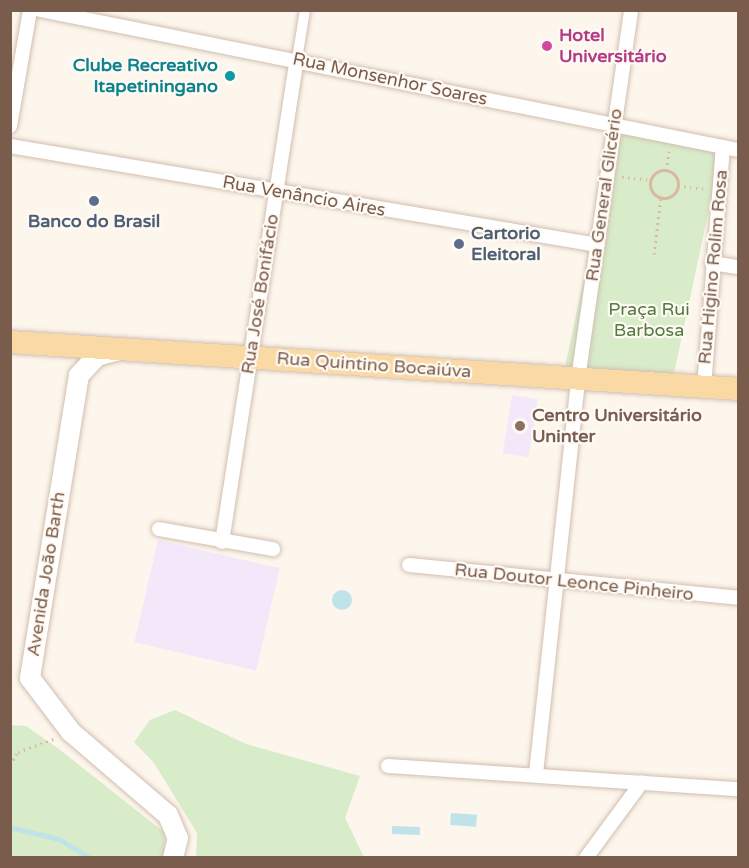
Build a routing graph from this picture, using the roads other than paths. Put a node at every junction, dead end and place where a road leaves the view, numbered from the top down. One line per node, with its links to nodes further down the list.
1 (30, 10): 6 (street)
2 (40, 10): 5 (street, Rua Monsenhor Soares)
3 (305, 10): 5 (street, Rua José Bonifácio)
4 (630, 10): 7 (street, Rua General Glicério)
5 (297, 59): 7 (street, Rua Monsenhor Soares); 11 (street, Rua José Bonifácio)
6 (13, 121)
7 (614, 126): 8 (street, Rua Monsenhor Soares); 12 (street, Rua General Glicério)
8 (723, 147): 10 (street, Rua Monsenhor Soares); 13 (street, Rua Higino Rolim Rosa)
9 (11, 148): 11 (street, Rua Venâncio Aires)
10 (738, 150)
11 (276, 192): 12 (street, Rua Venâncio Aires); 18 (street, Rua José Bonifácio)
12 (598, 245): 20 (street, Rua General Glicério)
13 (712, 263): 14 (street); 21 (street, Rua Higino Rolim Rosa)
14 (738, 267)
15 (10, 342): 16 (main road, Rua Quintino Bocaiúva)
16 (58, 347): 17 (main road, Rua Quintino Bocaiúva); 19 (main road)
17 (122, 349): 18 (main road, Rua Quintino Bocaiúva); 19 (main road)
18 (249, 357): 20 (main road, Rua Quintino Bocaiúva); 24 (street, Rua José Bonifácio)
19 (79, 375): 33 (main road, Avenida João Barth)
20 (578, 379): 21 (main road, Rua Quintino Bocaiúva); 27 (street, Rua General Glicério)
21 (704, 387): 22 (main road, Rua Quintino Bocaiúva)
22 (738, 389)
23 (159, 530): 24 (street)
24 (222, 542): 25 (street)
25 (273, 549)
26 (409, 565): 27 (street, Rua Doutor Leonce Pinheiro)
27 (557, 581): 28 (street, Rua Doutor Leonce Pinheiro); 30 (street, Rua General Glicério)
28 (738, 598)
29 (388, 766): 30 (street)
30 (536, 774): 31 (street)
31 (642, 782): 32 (street); 34 (street)
32 (738, 789)
33 (173, 858)
34 (586, 858)

